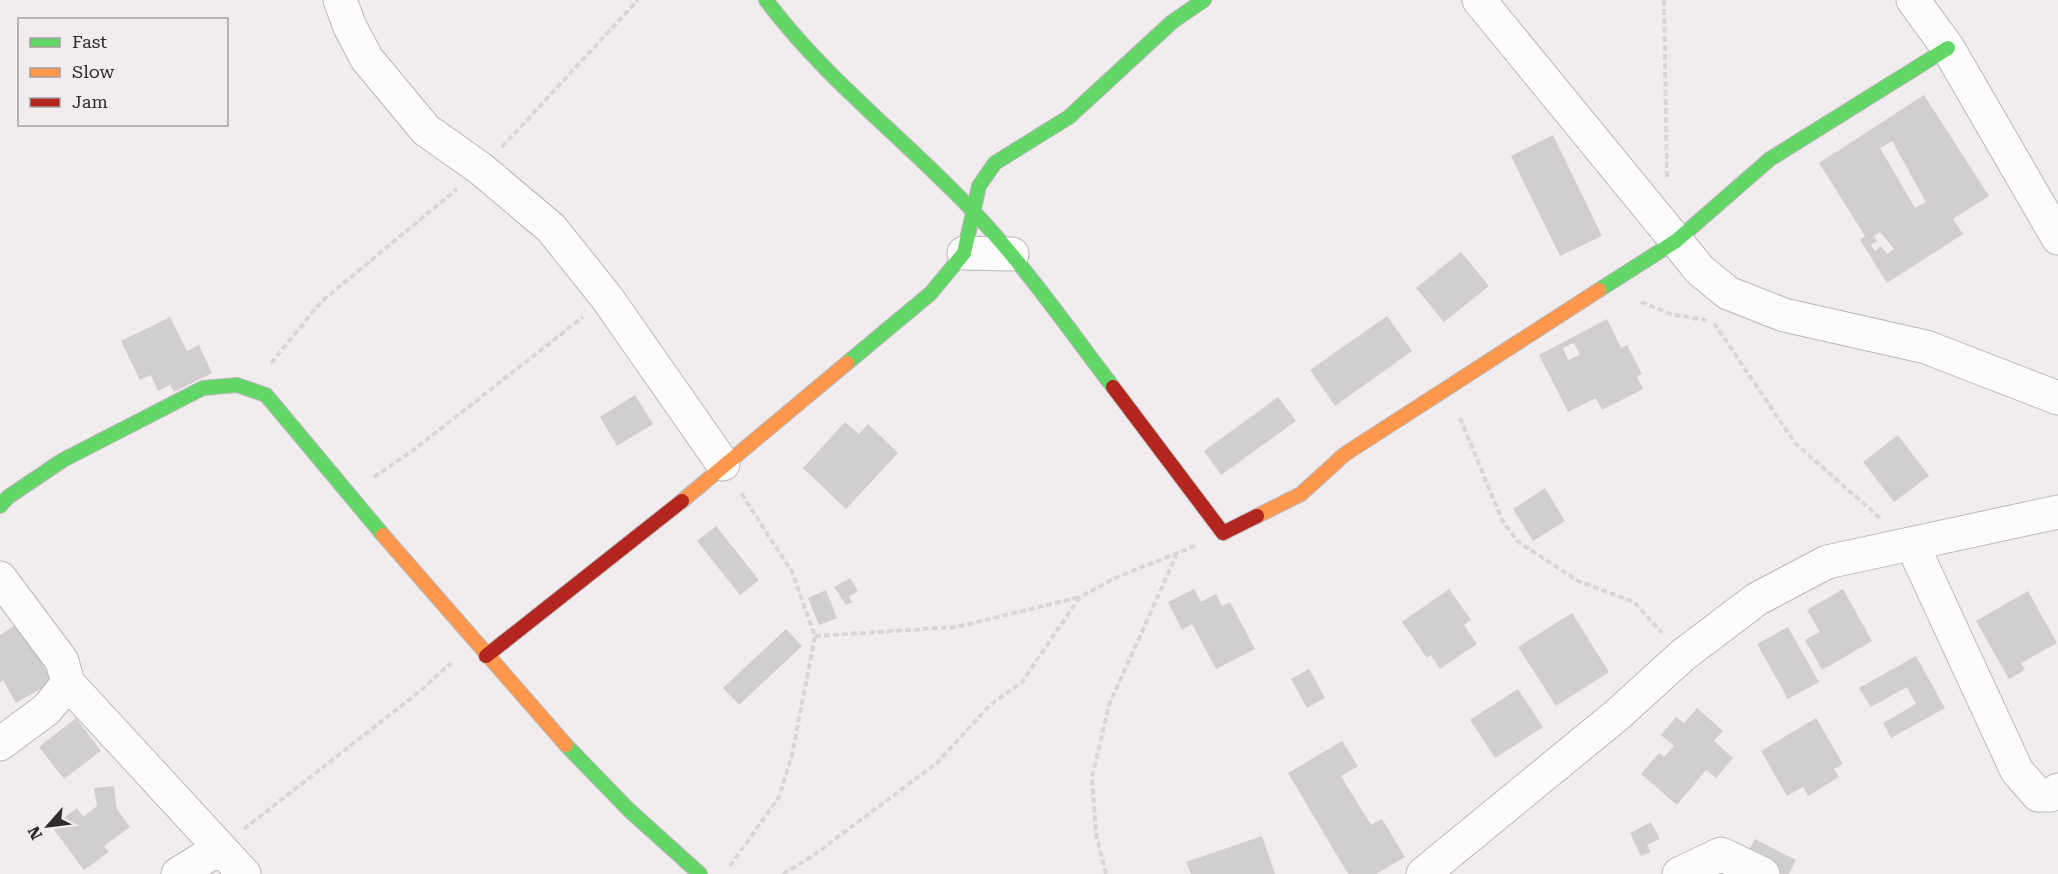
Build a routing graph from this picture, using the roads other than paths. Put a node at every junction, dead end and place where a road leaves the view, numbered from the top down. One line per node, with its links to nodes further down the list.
1 (340, 0): 13 (street)
2 (766, 0): 7 (street)
3 (1204, 0): 7 (street)
4 (1479, 0): 8 (street)
5 (1913, 0): 6 (street)
6 (1948, 48): 8 (street); 9 (street)
7 (972, 210): 10 (street); 11 (street)
8 (1670, 233): 11 (street); 12 (street)
9 (2058, 238)
10 (964, 253): 11 (street); 13 (street)
11 (1012, 254)
12 (2058, 398)
13 (723, 464): 18 (street)
14 (0, 506): 18 (street)
15 (2058, 512): 16 (street)
16 (1912, 544): 21 (street); 26 (street)
17 (0, 578): 19 (street)
18 (486, 656): 25 (street)
19 (68, 683): 20 (street); 22 (street)
20 (0, 744)
21 (2058, 790)
22 (220, 848): 23 (street); 24 (street)
23 (178, 874)
24 (244, 874)
25 (700, 874)
26 (1423, 874)
27 (1679, 874): 28 (street)
28 (1763, 874)

